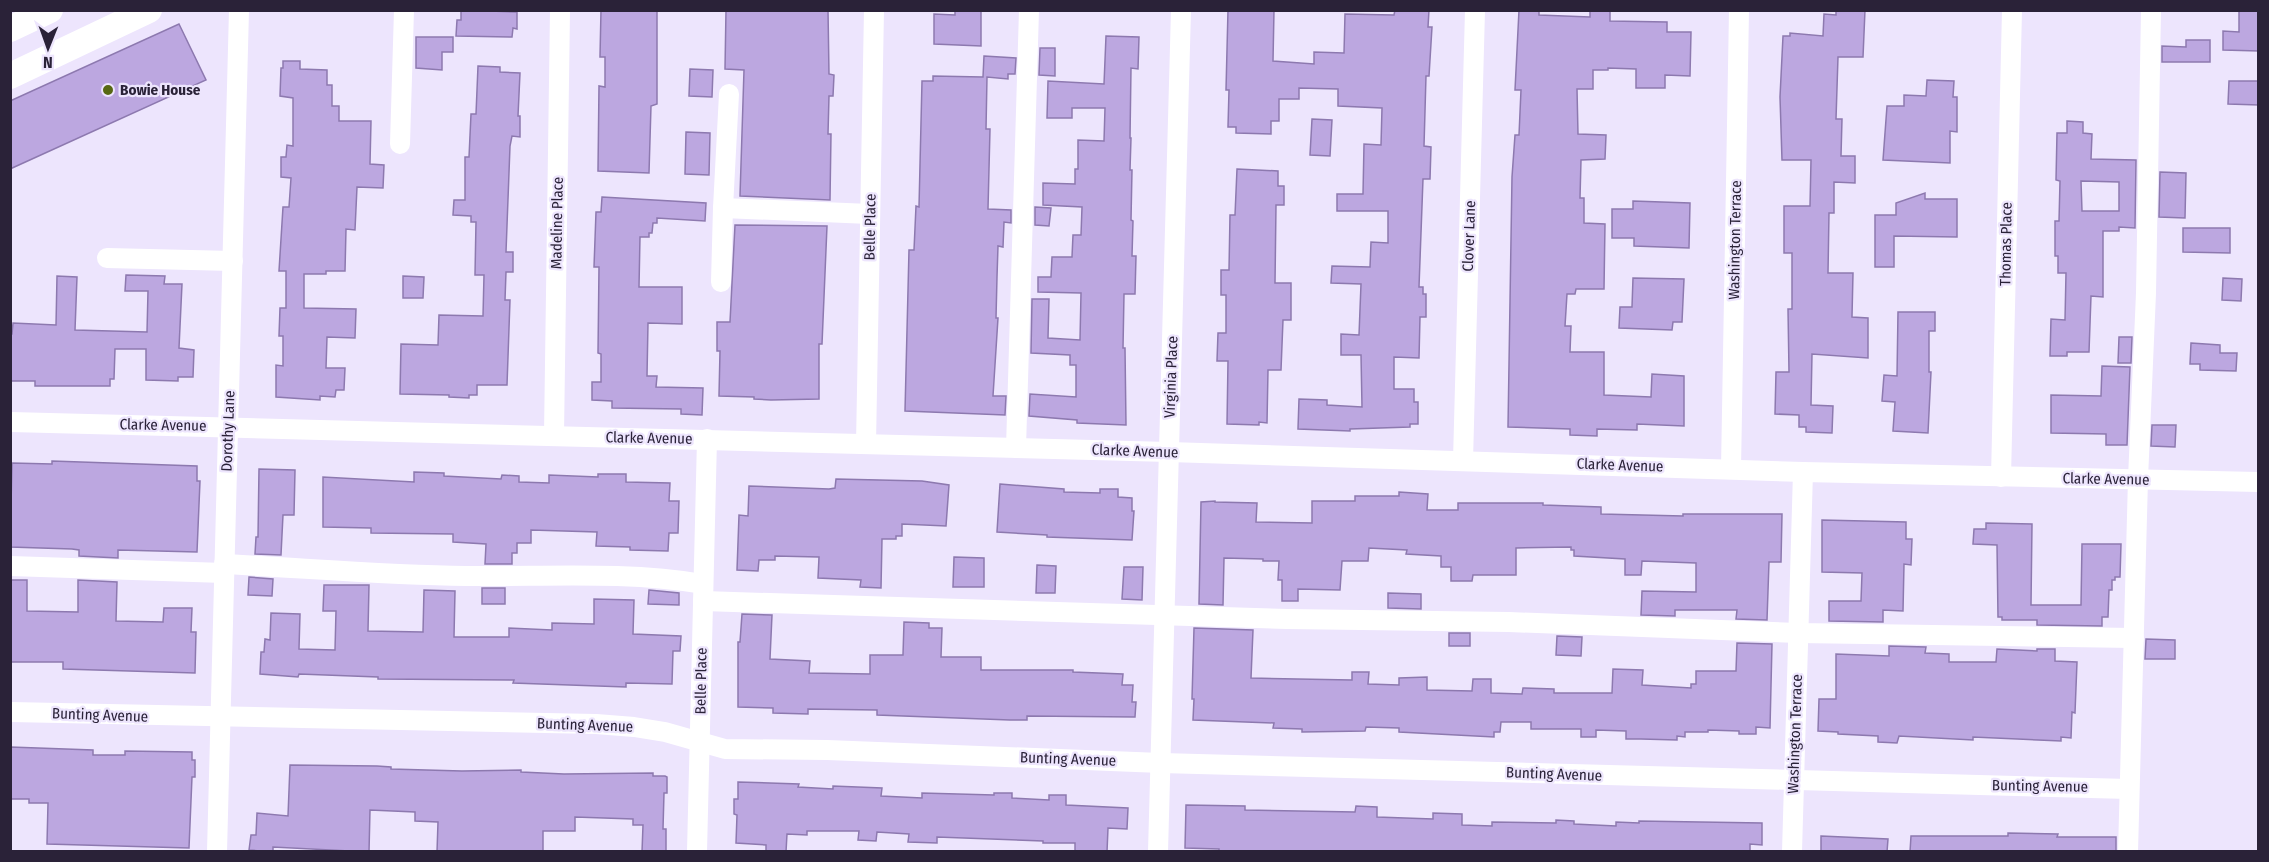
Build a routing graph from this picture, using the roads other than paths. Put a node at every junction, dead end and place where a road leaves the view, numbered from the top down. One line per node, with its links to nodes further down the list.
1 (50, 10): 13 (main road)
2 (149, 10): 14 (main road)
3 (239, 10): 20 (street, Dorothy Lane)
4 (404, 10): 16 (street)
5 (560, 10): 24 (street, Madeline Place)
6 (874, 10): 18 (street, Belle Place)
7 (1029, 10): 27 (street)
8 (1181, 10): 28 (street, Virginia Place)
9 (1475, 10): 29 (street, Clover Lane)
10 (1739, 10): 30 (street, Washington Terrace)
11 (2012, 10): 32 (street, Thomas Place)
12 (2151, 10): 33 (street)
13 (10, 29)
14 (10, 76)
15 (729, 94): 17 (street)
16 (400, 144)
17 (723, 208): 18 (street); 21 (street)
18 (870, 214): 26 (street, Belle Place)
19 (107, 258): 20 (street)
20 (233, 261): 23 (street, Dorothy Lane)
21 (721, 282)
22 (10, 422): 23 (street, Clarke Avenue)
23 (228, 426): 24 (street, Clarke Avenue); 36 (street, Dorothy Lane)
24 (554, 435): 25 (street, Clarke Avenue)
25 (707, 439): 26 (street, Clarke Avenue); 37 (street, Belle Place)
26 (866, 444): 27 (street, Clarke Avenue)
27 (1016, 448): 28 (street, Clarke Avenue)
28 (1169, 452): 29 (street, Clarke Avenue); 38 (street, Virginia Place)
29 (1463, 461): 30 (street, Clarke Avenue)
30 (1731, 469): 31 (street, Clarke Avenue)
31 (1803, 472): 32 (street, Clarke Avenue); 39 (street, Washington Terrace)
32 (2001, 477): 33 (street, Clarke Avenue)
33 (2138, 479): 34 (street, Clarke Avenue); 40 (street)
34 (2259, 482)
35 (10, 566): 36 (street)
36 (224, 569): 37 (street); 42 (street, Dorothy Lane)
37 (703, 593): 38 (street); 43 (street, Belle Place)
38 (1164, 614): 39 (street); 44 (street, Virginia Place)
39 (1798, 633): 40 (street); 45 (street, Washington Terrace)
40 (2134, 638): 46 (street)
41 (10, 712): 42 (street, Bunting Avenue)
42 (220, 718): 43 (street, Bunting Avenue); 47 (street, Dorothy Lane)
43 (700, 741): 44 (street, Bunting Avenue); 48 (street, Belle Place)
44 (1161, 763): 45 (street, Bunting Avenue); 49 (street, Virginia Place)
45 (1794, 781): 46 (street, Bunting Avenue); 50 (street, Washington Terrace)
46 (2129, 789): 51 (street)
47 (217, 852)
48 (697, 852)
49 (1158, 852)
50 (1792, 852)
51 (2128, 852)

